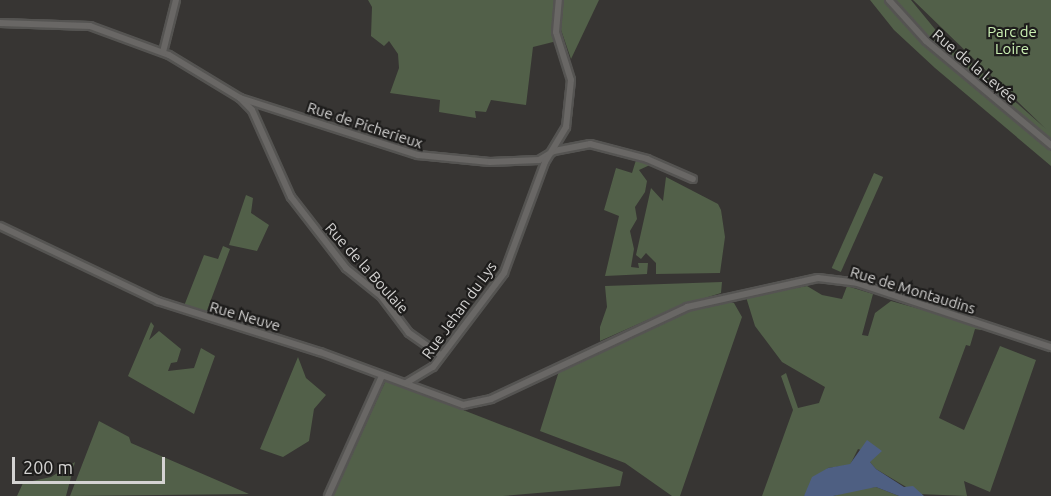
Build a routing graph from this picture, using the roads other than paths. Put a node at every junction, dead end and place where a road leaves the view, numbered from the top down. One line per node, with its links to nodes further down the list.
1 (176, 0): 5 (street)
2 (559, 0): 10 (street, Rue Jehan du Lys)
3 (890, 0): 9 (street, Rue de la Levée)
4 (0, 23): 5 (street, Rue de la Boulaie)
5 (163, 52): 6 (street, Rue de la Boulaie)
6 (240, 98): 7 (street, Rue de Picherieux); 8 (street, Rue de la Boulaie)
7 (261, 103): 8 (street); 10 (street, Rue de Picherieux)
8 (253, 112): 14 (street, Rue de la Boulaie)
9 (1051, 145)
10 (554, 150): 11 (street, Rue de Picherieux); 14 (street, Rue Jehan du Lys)
11 (693, 179)
12 (0, 226): 15 (street, Rue Neuve)
13 (1051, 347): 17 (street, Rue de Montaudins)
14 (441, 355): 16 (street, Rue Jehan du Lys)
15 (382, 376): 16 (street, Rue Neuve); 18 (street)
16 (406, 383): 17 (street, Rue Neuve)
17 (491, 399)
18 (328, 496)

